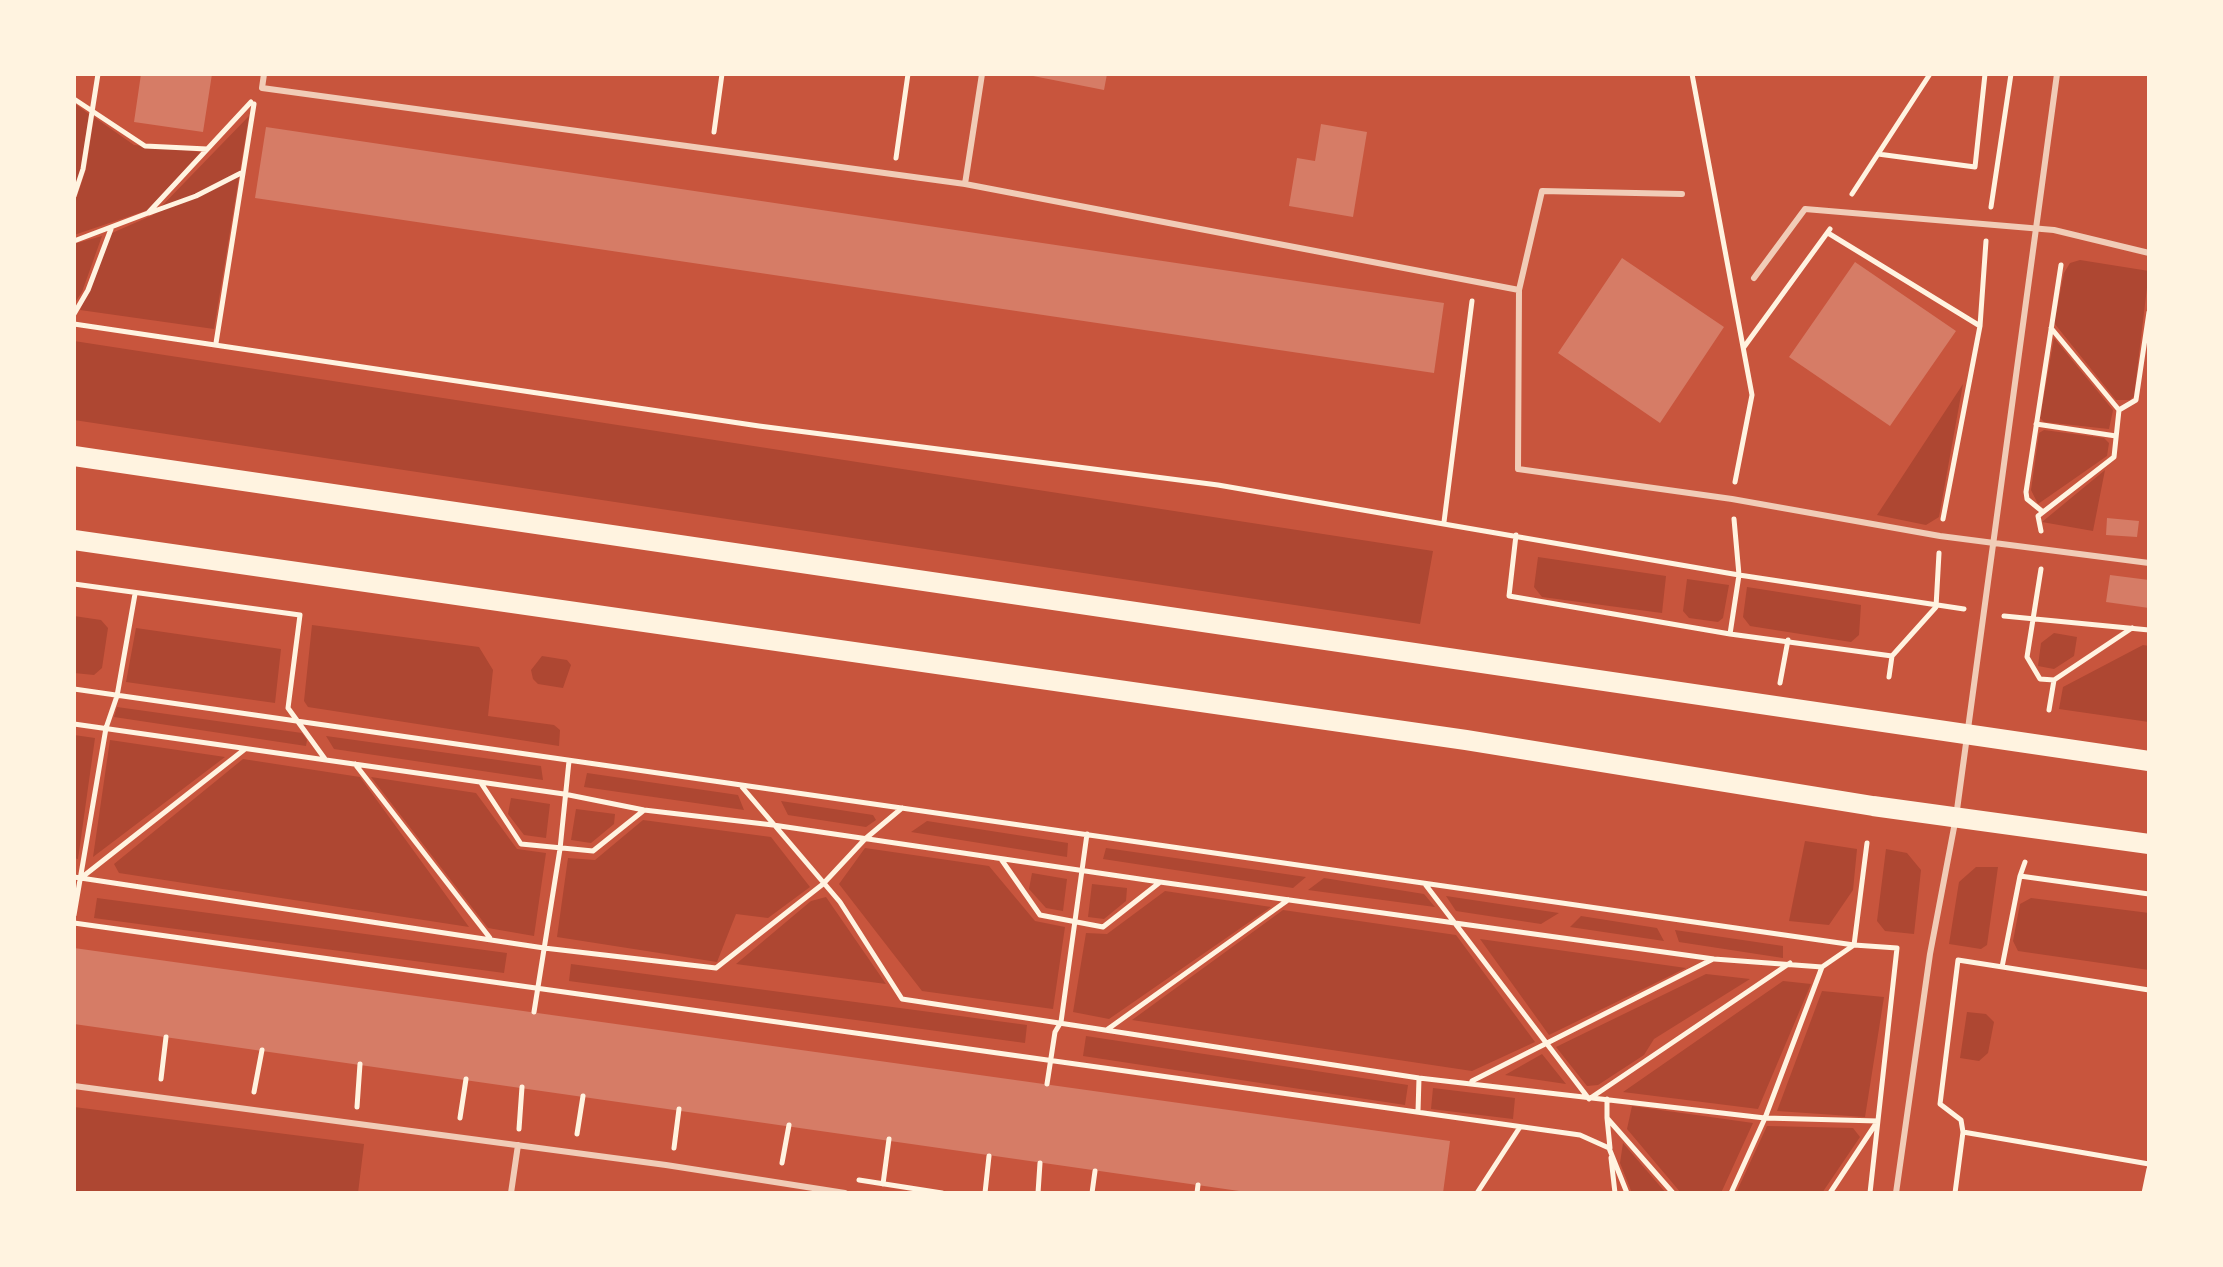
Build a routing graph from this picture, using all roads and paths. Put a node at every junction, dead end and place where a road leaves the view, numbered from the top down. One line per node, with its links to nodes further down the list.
1 (98, 74): 11 (path)
2 (264, 74): 13 (lane)
3 (722, 74): 13 (path)
4 (908, 74): 16 (path)
5 (982, 74): 17 (lane)
6 (1692, 74): 41 (path)
7 (1985, 74): 14 (path)
8 (2011, 74): 21 (path)
9 (2057, 74): 23 (lane)
10 (74, 99): 11 (path)
11 (93, 112): 12 (path); 19 (path)
12 (208, 149): 15 (path); 20 (path)
13 (711, 150): 16 (lane)
14 (1878, 154)
15 (241, 173): 20 (path); 36 (path)
16 (893, 175): 17 (lane)
17 (965, 184): 29 (lane)
18 (1682, 194): 30 (lane)
19 (74, 196)
20 (148, 213): 22 (path)
21 (1988, 224): 23 (lane); 28 (lane); 34 (path)
22 (112, 228): 25 (path); 32 (path)
23 (2036, 228): 26 (lane); 47 (lane)
24 (1828, 232): 34 (path)
25 (74, 241)
26 (2149, 253)
27 (2061, 265): 35 (path)
28 (1754, 278)
29 (1474, 282): 30 (lane); 43 (path)
30 (1519, 290): 41 (lane)
31 (2149, 312): 37 (path)
32 (74, 314)
33 (74, 324): 36 (path)
34 (1980, 326): 45 (path)
35 (2051, 328): 37 (path); 38 (path)
36 (216, 343): 43 (path)
37 (2119, 410): 39 (path)
38 (2036, 424): 39 (path); 42 (path)
39 (2116, 436): 42 (path)
40 (74, 456): 66 (main road)
41 (1732, 499): 45 (lane); 50 (path)
42 (2043, 512): 48 (path)
43 (1444, 522): 44 (path)
44 (1516, 535): 50 (path); 59 (path)
45 (1940, 536): 47 (lane); 53 (path)
46 (74, 540): 82 (main road)
47 (1993, 543): 48 (lane); 71 (lane)
48 (2044, 549): 49 (lane); 56 (path)
49 (2149, 563)
50 (1739, 575): 53 (path); 59 (path)
51 (74, 584): 52 (path)
52 (135, 594): 65 (path); 68 (path)
53 (1936, 607): 54 (path); 61 (path)
54 (1964, 609)
55 (2004, 616): 56 (path)
56 (2035, 620): 57 (path); 63 (path)
57 (2132, 628): 58 (path); 63 (path)
58 (2149, 630)
59 (1730, 634): 60 (path)
60 (1788, 640): 61 (path); 66 (path)
61 (1892, 656): 62 (path)
62 (1889, 677)
63 (2054, 680): 67 (path)
64 (74, 689): 65 (path)
65 (117, 696): 68 (path); 70 (path)
66 (1775, 708): 71 (main road)
67 (2049, 710)
68 (299, 720): 73 (path); 74 (path)
69 (74, 724): 70 (path)
70 (106, 728): 72 (path); 92 (path)
71 (1967, 735): 75 (main road); 82 (lane)
72 (245, 749): 73 (path); 92 (path)
73 (326, 759): 76 (path)
74 (569, 761): 78 (path); 79 (path)
75 (2149, 761)
76 (355, 763): 77 (path); 103 (path)
77 (481, 783): 79 (path); 88 (path)
78 (742, 787): 80 (path); 83 (path)
79 (564, 794): 81 (path); 88 (path)
80 (903, 808): 84 (path); 85 (path)
81 (644, 810): 83 (path); 88 (path)
82 (1956, 817): 87 (main road); 167 (lane)
83 (773, 825): 85 (path); 95 (path)
84 (1087, 834): 91 (path); 96 (path)
85 (865, 839): 89 (path); 95 (path)
86 (1867, 843): 104 (path)
87 (2149, 844)
88 (560, 849): 105 (path)
89 (1001, 859): 91 (path); 101 (path)
90 (2025, 862): 93 (path)
91 (1081, 868): 94 (path); 101 (path)
92 (77, 876): 99 (path); 103 (path)
93 (2020, 876): 97 (path); 109 (path)
94 (1160, 882): 98 (path); 101 (path)
95 (823, 884): 105 (path); 113 (path)
96 (1425, 884): 100 (path); 104 (path)
97 (2149, 894)
98 (1289, 899): 100 (path); 114 (path)
99 (74, 915)
100 (1455, 921): 106 (path); 116 (path)
101 (1074, 922): 113 (path)
102 (74, 923): 111 (path)
103 (490, 938): 105 (path)
104 (1854, 945): 108 (path); 136 (path)
105 (544, 948): 111 (path)
106 (1714, 959): 107 (path); 116 (path)
107 (1790, 963): 108 (path); 129 (path)
108 (1822, 967): 135 (path)
109 (2002, 967): 110 (path); 141 (path)
110 (2149, 990)
111 (537, 991): 112 (path); 118 (path)
112 (534, 1012)
113 (1061, 1022): 114 (path); 118 (path)
114 (1107, 1029): 120 (path)
115 (166, 1037): 121 (path)
116 (1546, 1044): 123 (path); 129 (path)
117 (262, 1050): 127 (path)
118 (1050, 1059): 124 (path); 133 (path)
119 (360, 1064): 131 (path)
120 (1419, 1078): 123 (path); 133 (path)
121 (161, 1079)
122 (466, 1079): 137 (path)
123 (1470, 1083): 129 (path)
124 (1047, 1084)
125 (74, 1086): 144 (lane)
126 (522, 1087): 140 (path)
127 (254, 1092)
128 (583, 1096): 142 (path)
129 (1589, 1099): 130 (path)
130 (1607, 1099): 134 (path); 135 (path)
131 (357, 1107)
132 (679, 1109): 146 (path)
133 (1418, 1112): 139 (path)
134 (1607, 1118): 145 (path); 163 (path)
135 (1765, 1118): 136 (path); 164 (path)
136 (1878, 1121): 165 (path); 166 (path)
137 (460, 1122)
138 (789, 1125): 150 (path)
139 (1520, 1127): 145 (path); 160 (path)
140 (519, 1130)
141 (1963, 1132): 149 (path); 168 (path)
142 (577, 1138)
143 (889, 1139): 152 (path)
144 (518, 1145): 154 (lane); 155 (lane)
145 (1609, 1148): 161 (path); 162 (path)
146 (673, 1152)
147 (989, 1156): 156 (path)
148 (1040, 1163): 157 (path)
149 (2149, 1166): 169 (path)
150 (782, 1168)
151 (1095, 1171): 158 (path)
152 (883, 1184)
153 (1198, 1185): 159 (path)
154 (511, 1193)
155 (845, 1193)
156 (985, 1193)
157 (1038, 1193)
158 (1092, 1193)
159 (1197, 1193)
160 (1477, 1193)
161 (1615, 1193)
162 (1627, 1193)
163 (1673, 1193)
164 (1731, 1193)
165 (1830, 1193)
166 (1870, 1193)
167 (1896, 1193)
168 (1955, 1193)
169 (2144, 1193)

